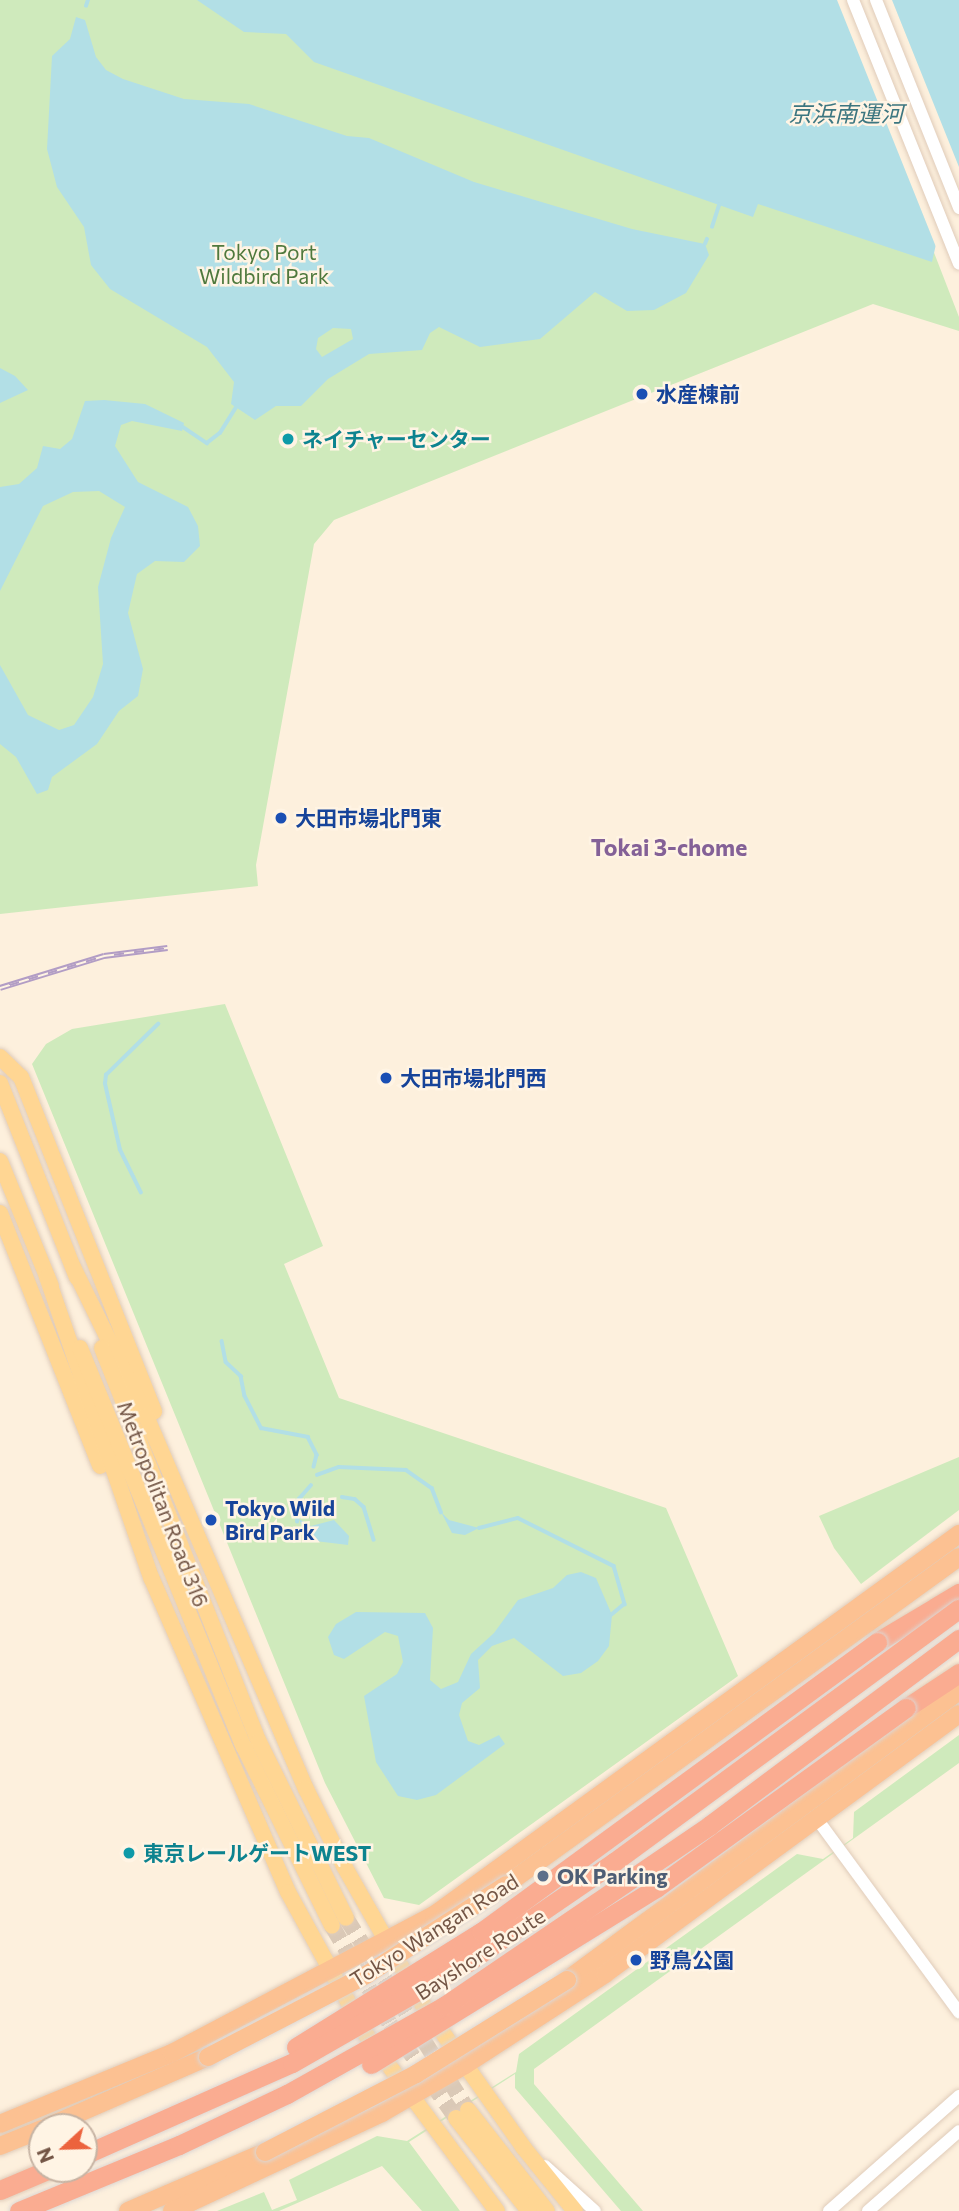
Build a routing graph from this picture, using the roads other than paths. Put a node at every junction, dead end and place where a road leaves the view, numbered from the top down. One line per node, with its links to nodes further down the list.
1 (853, 0): 4 (street)
2 (876, 0): 3 (street)
3 (959, 208)
4 (959, 264)
5 (0, 1056): 12 (main road)
6 (0, 1083): 9 (main road, Metropolitan Road 316)
7 (1, 1162): 10 (main road, Metropolitan Road 316)
8 (0, 1213): 14 (main road)
9 (73, 1267): 10 (main road, Metropolitan Road 316); 12 (main road)
10 (47, 1277): 14 (main road)
11 (959, 1534): 22 (highway)
12 (202, 1546): 22 (main road)
13 (959, 1557): 28 (highway, Tokyo Wangan Road, bridge)
14 (151, 1577): 23 (main road)
15 (959, 1593): 29 (highway, bridge)
16 (959, 1609): 29 (highway, Bayshore Route, bridge)
17 (959, 1639): 34 (highway, Bayshore Route, bridge)
18 (959, 1673): 34 (highway, bridge)
19 (959, 1691): 40 (highway, bridge)
20 (959, 1714): 21 (highway)
21 (817, 1819): 24 (street); 25 (highway)
22 (386, 1943): 23 (highway); 25 (main road)
23 (330, 1973): 27 (main road); 30 (highway)
24 (959, 2012)
25 (465, 2065): 27 (highway); 35 (main road)
26 (959, 2096): 47 (street)
27 (410, 2098): 41 (highway); 42 (main road)
28 (82, 2113)
29 (168, 2120): 36 (highway, Bayshore Route, bridge)
30 (0, 2124)
31 (959, 2131): 48 (street)
32 (28, 2135): 33 (highway)
33 (0, 2146)
34 (179, 2146): 39 (highway, Bayshore Route, bridge)
35 (523, 2147): 45 (main road); 46 (street)
36 (98, 2149)
37 (28, 2178): 38 (highway)
38 (0, 2190)
39 (19, 2211)
40 (129, 2211)
41 (172, 2211)
42 (497, 2211)
43 (528, 2211): 44 (main road)
44 (547, 2211)
45 (575, 2211)
46 (595, 2211)
47 (830, 2211)
48 (868, 2211)

